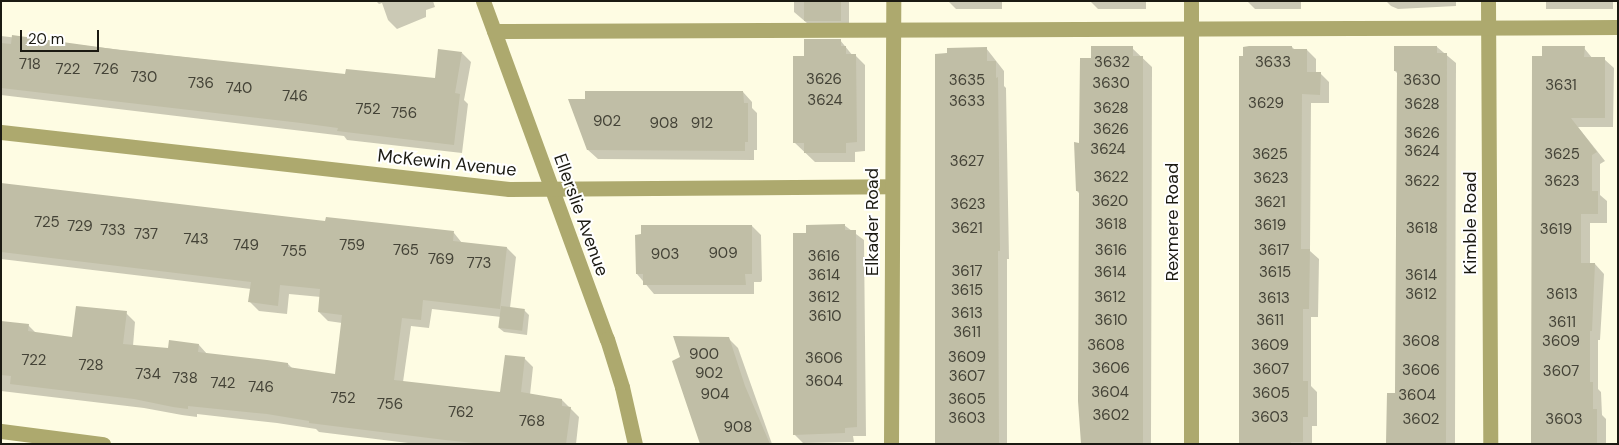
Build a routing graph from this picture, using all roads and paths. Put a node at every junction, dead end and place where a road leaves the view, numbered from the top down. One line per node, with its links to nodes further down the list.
1 (483, 1): 9 (street, Ellerslie Avenue)
2 (893, 1): 8 (street, Elkader Road)
3 (1191, 1): 7 (street, Rexmere Road)
4 (1488, 1): 5 (street, Kimble Road)
5 (1488, 27): 6 (street); 7 (street); 18 (street, Kimble Road)
6 (1618, 27)
7 (1191, 29): 8 (street); 17 (street, Rexmere Road)
8 (893, 30): 9 (street); 11 (street, Elkader Road)
9 (494, 31): 12 (street, Ellerslie Avenue)
10 (1, 132): 12 (street, McKewin Avenue)
11 (891, 186): 12 (street, McKewin Avenue); 16 (street, Elkader Road)
12 (552, 190): 15 (street, Ellerslie Avenue)
13 (1, 431): 14 (street)
14 (103, 444)
15 (635, 444)
16 (891, 444)
17 (1191, 444)
18 (1490, 444)

